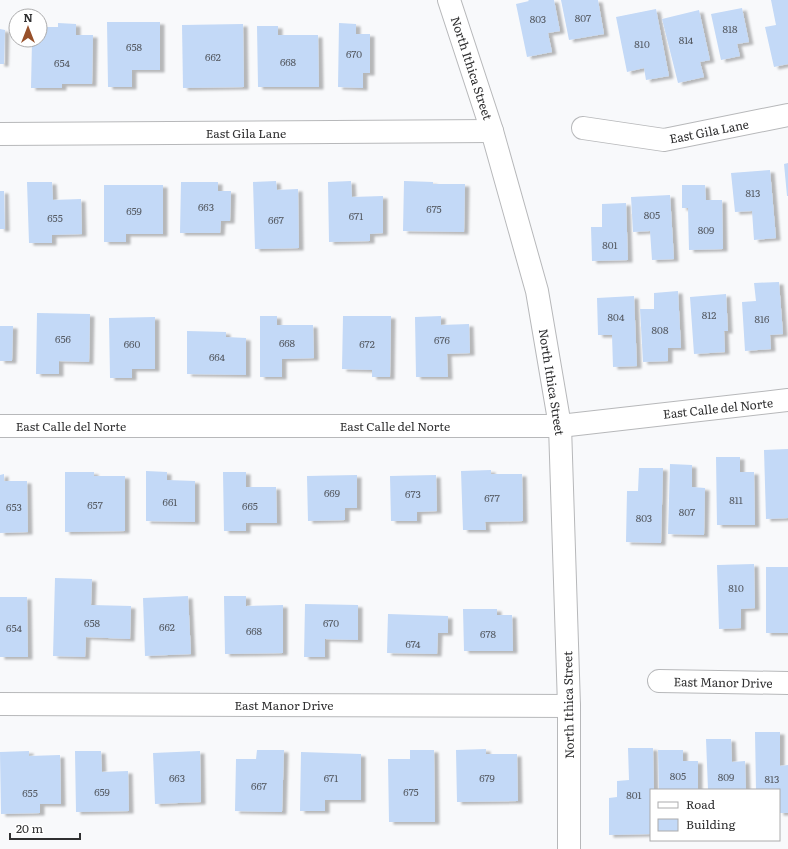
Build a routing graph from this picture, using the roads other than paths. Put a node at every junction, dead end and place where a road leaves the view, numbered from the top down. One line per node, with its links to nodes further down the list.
1 (449, 0): 4 (street, North Ithica Street)
2 (788, 115): 3 (street, East Gila Lane)
3 (583, 128)
4 (492, 131): 5 (street, East Gila Lane); 8 (street, North Ithica Street)
5 (0, 134)
6 (788, 400): 8 (street, East Calle del Norte)
7 (0, 426): 8 (street, East Calle del Norte)
8 (560, 426): 12 (street, North Ithica Street)
9 (658, 681): 10 (street, East Manor Drive)
10 (788, 683)
11 (0, 704): 12 (street, East Manor Drive)
12 (569, 706): 13 (street, North Ithica Street)
13 (569, 849)

